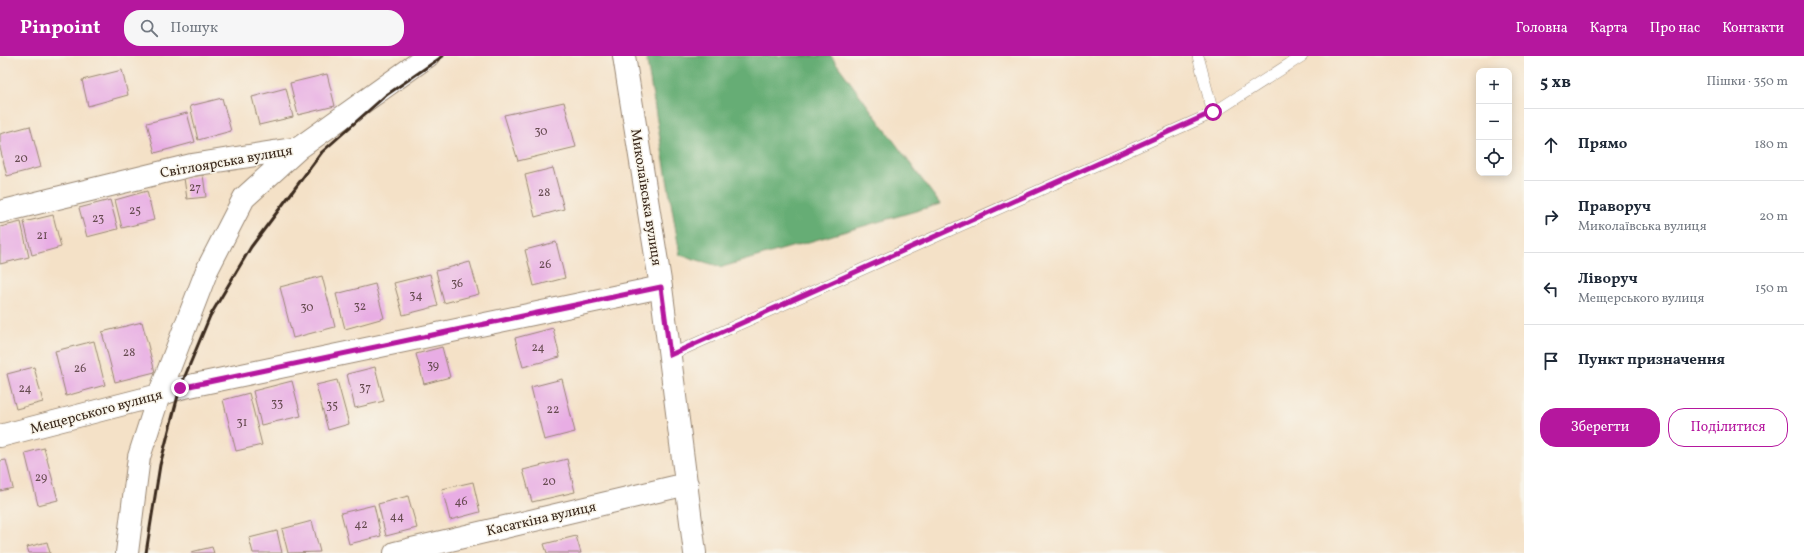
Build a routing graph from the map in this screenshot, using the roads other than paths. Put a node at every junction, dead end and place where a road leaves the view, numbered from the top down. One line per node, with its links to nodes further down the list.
1 (428, 56): 6 (street, Світлоярська вулиця)
2 (624, 56): 8 (street, Миколаївська вулиця)
3 (1198, 56): 5 (lane)
4 (1302, 56): 5 (lane)
5 (1213, 112): 9 (lane)
6 (299, 148): 7 (street, Світлоярська вулиця); 10 (street)
7 (0, 212)
8 (661, 287): 9 (street, Миколаївська вулиця); 10 (street, Мещерського вулиця)
9 (670, 355): 12 (street, Миколаївська вулиця)
10 (159, 395): 11 (street, Мещерського вулиця); 13 (street)
11 (0, 436)
12 (687, 484): 14 (street, Касаткіна вулиця); 15 (street, Миколаївська вулиця)
13 (127, 553)
14 (395, 553)
15 (695, 553)

